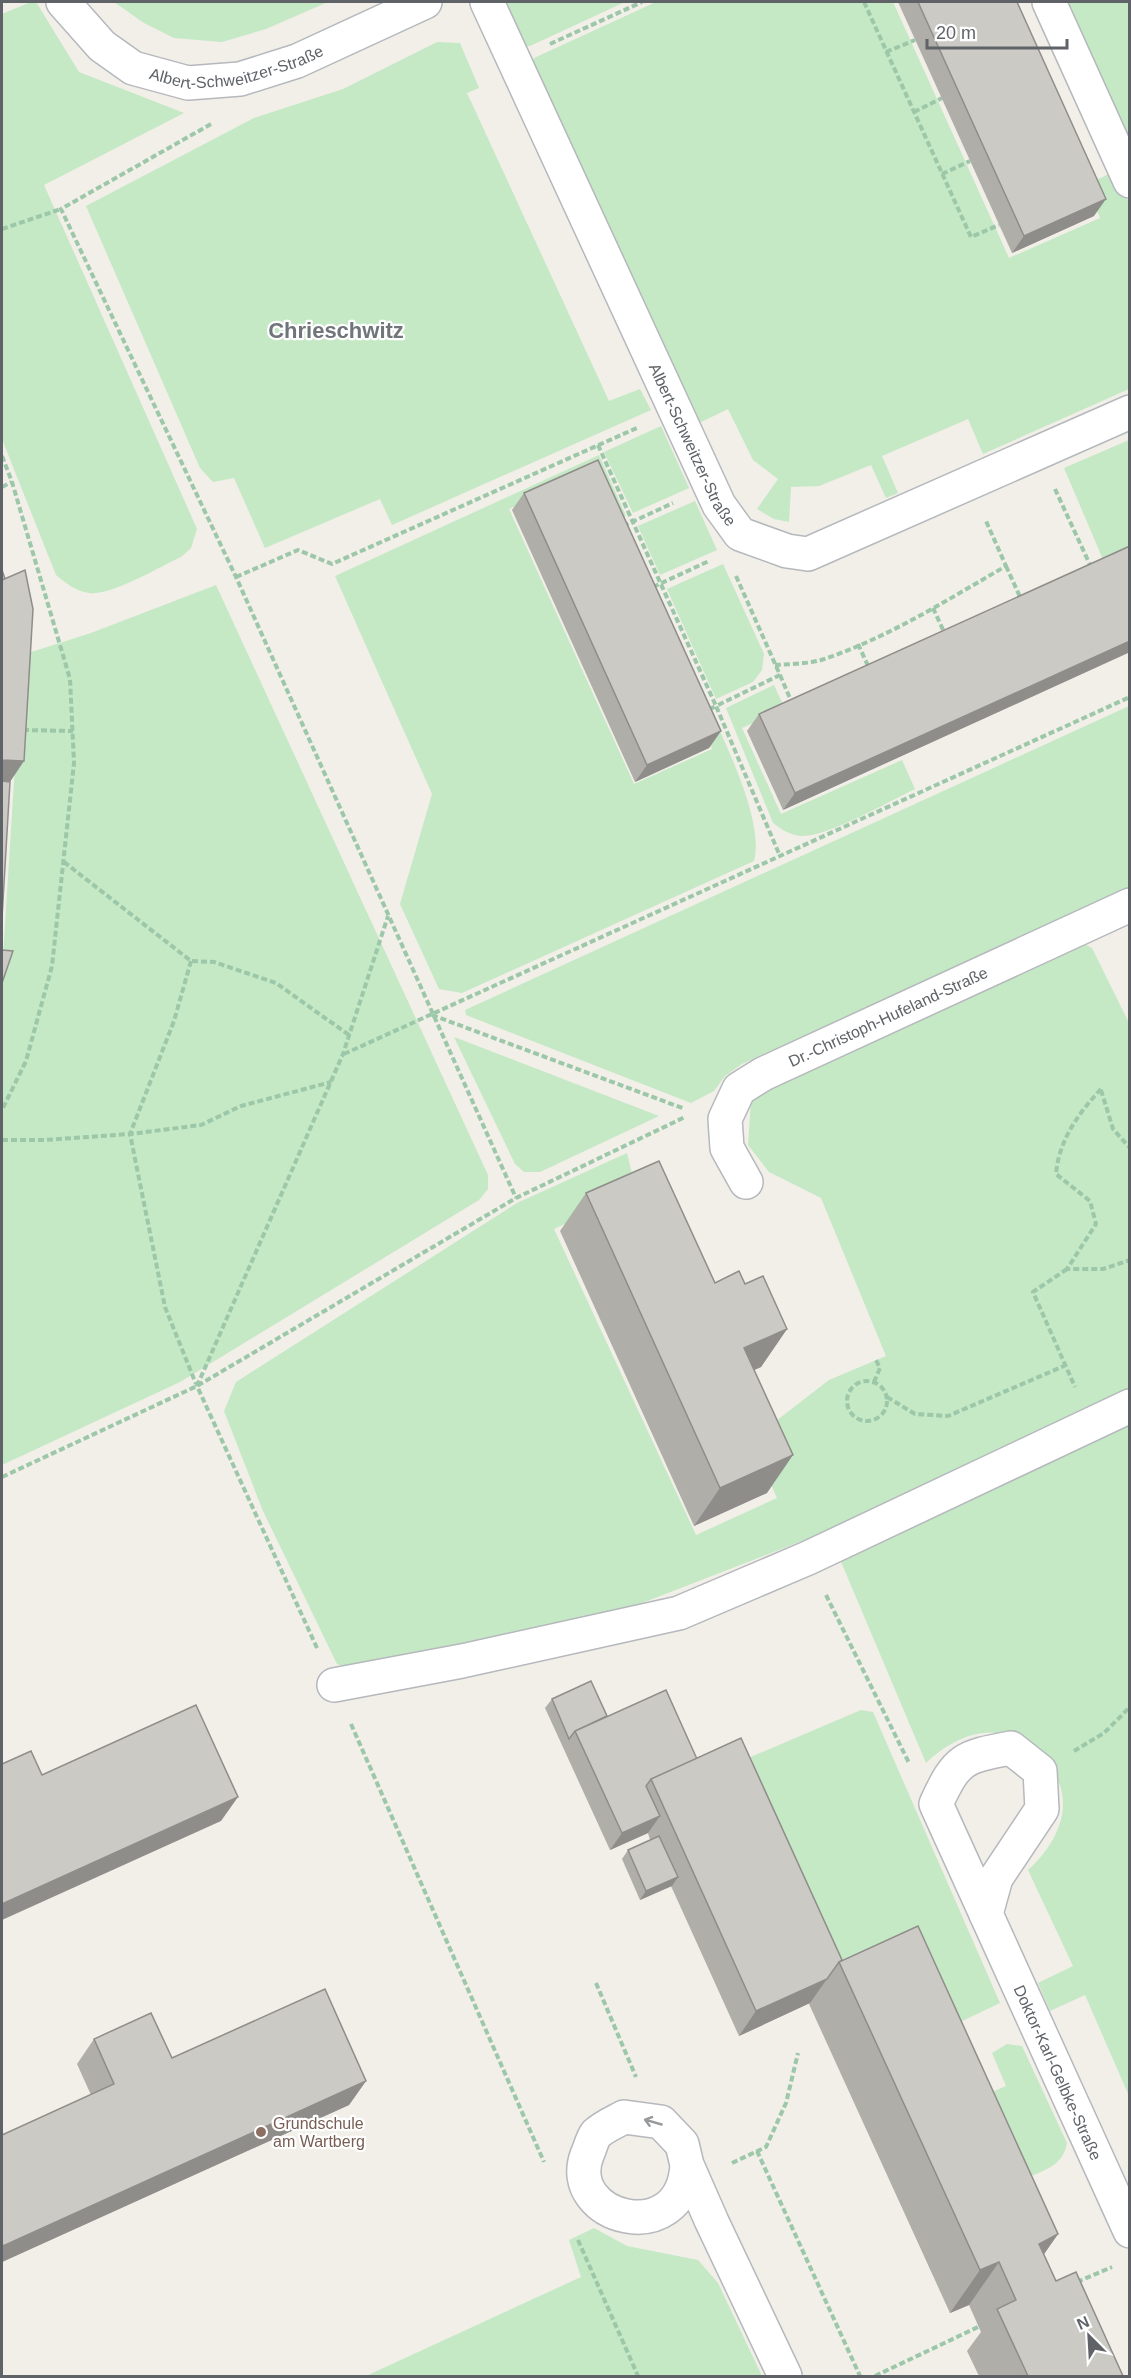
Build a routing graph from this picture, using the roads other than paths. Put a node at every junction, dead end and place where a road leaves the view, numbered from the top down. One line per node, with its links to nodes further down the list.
1 (63, 2): 2 (street, Albert-Schweitzer-Straße)
2 (425, 2)
3 (487, 2): 6 (street, Albert-Schweitzer-Straße)
4 (1048, 2): 5 (street)
5 (1130, 181)
6 (1130, 412)
7 (1130, 905): 8 (street, Dr.-Christoph-Hufeland-Straße)
8 (746, 1182)
9 (1130, 1406): 10 (street)
10 (334, 1684)
11 (986, 1914): 11 (street, Doktor-Karl-Gelbke-Straße); 15 (street, Doktor-Karl-Gelbke-Straße)
12 (687, 2165): 13 (street); 13 (street, one-way to 13); 14 (street)
13 (648, 2218): 14 (street)
14 (712, 2222): 16 (street)
15 (1130, 2231)
16 (785, 2376)

